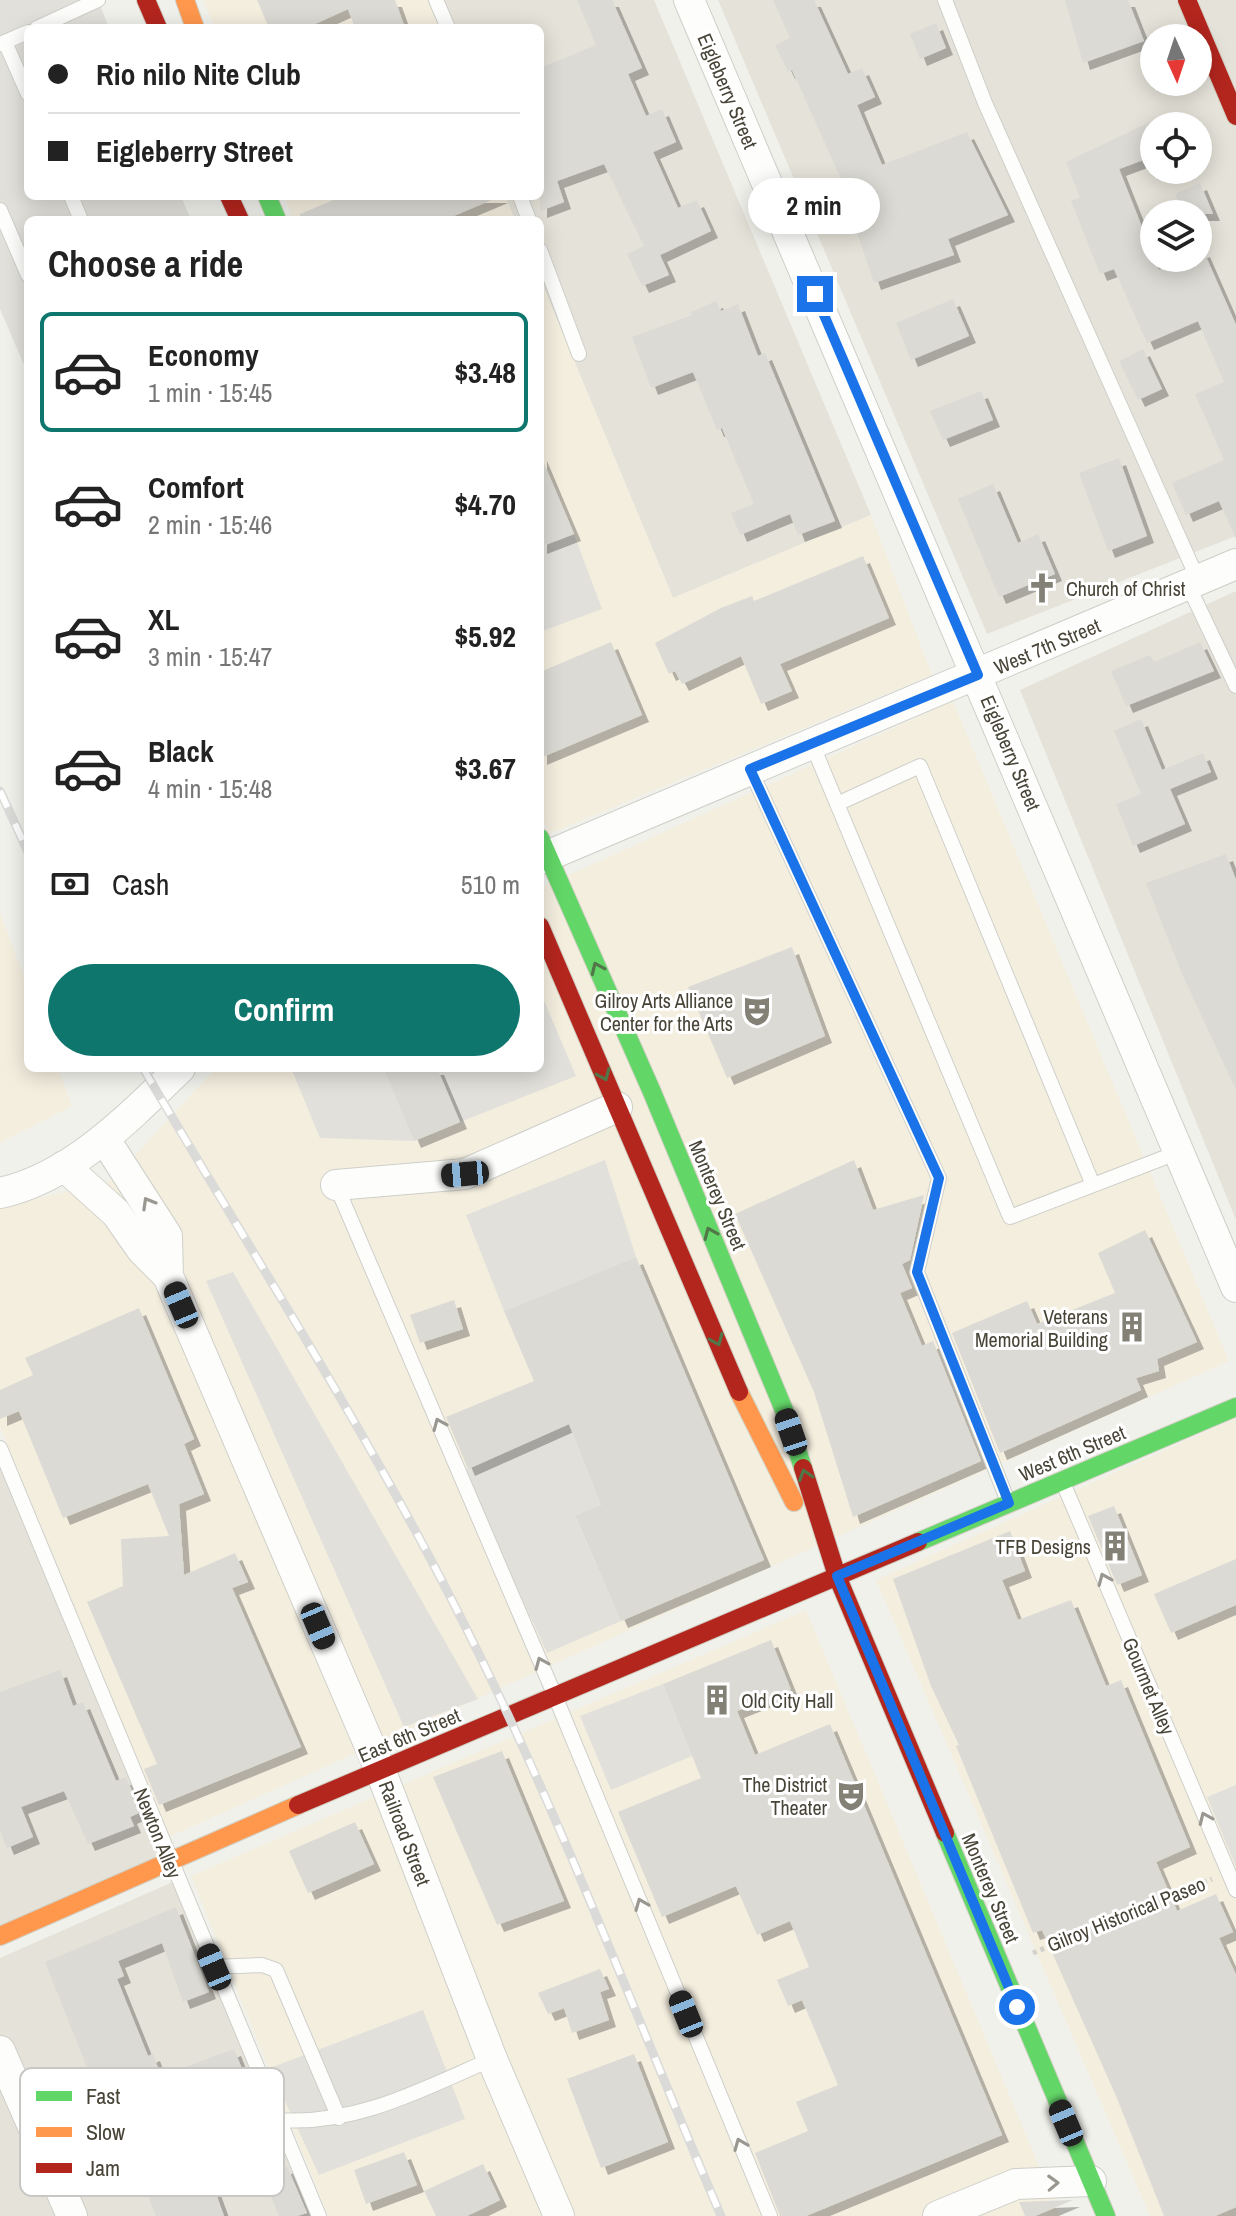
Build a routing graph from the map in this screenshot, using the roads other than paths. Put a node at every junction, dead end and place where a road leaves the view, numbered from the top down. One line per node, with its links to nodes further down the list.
1 (98, 0): 8 (lane)
2 (146, 0): 9 (main road)
3 (185, 0): 10 (main road)
4 (436, 0): 11 (lane)
5 (689, 0): 22 (street, Eigleberry Street)
6 (945, 0): 21 (lane)
7 (1187, 0): 15 (main road)
8 (46, 24)
9 (156, 24)
10 (194, 24)
11 (446, 24)
12 (24, 34): 13 (lane)
13 (2, 43): 14 (lane)
14 (24, 86)
15 (1236, 116)
16 (0, 210): 18 (lane)
17 (544, 261): 19 (lane)
18 (24, 266)
19 (579, 354)
20 (1236, 564): 21 (street, West 7th Street)
21 (1194, 584): 22 (street, West 7th Street); 23 (lane)
22 (978, 675): 24 (street, West 7th Street); 33 (street, Eigleberry Street)
23 (1236, 686)
24 (812, 744): 25 (street, West 7th Street); 26 (lane)
25 (750, 769): 27 (street, West 7th Street); 43 (lane)
26 (837, 804): 36 (lane); 36 (lane)
27 (544, 851)
28 (544, 853): 44 (main road, Monterey Street, one-way to 28)
29 (544, 935): 31 (main road, Monterey Street, one-way to 31)
30 (176, 1072): 32 (street)
31 (617, 1107): 35 (street); 44 (main road, Monterey Street, one-way to 44)
32 (104, 1138): 34 (street); 38 (street, Railroad Street, one-way to 32)
33 (1179, 1152): 36 (lane); 39 (street, Eigleberry Street)
34 (64, 1166): 37 (street); 38 (street, Railroad Street)
35 (336, 1185): 45 (lane, one-way to 35)
36 (1093, 1185)
37 (0, 1193)
38 (168, 1276): 46 (street, Railroad Street)
39 (1236, 1287)
40 (1236, 1407): 42 (main road, West 6th Street)
41 (0, 1448): 47 (lane, Newton Alley)
42 (1063, 1481): 43 (main road, West 6th Street); 48 (lane, Gourmet Alley, one-way to 42)
43 (1009, 1503): 44 (main road, West 6th Street)
44 (837, 1576): 45 (main road, East 6th Street); 58 (main road, Monterey Street)
45 (555, 1696): 46 (main road, East 6th Street); 63 (lane, one-way to 45)
46 (381, 1772): 47 (main road, East 6th Street); 52 (street, Railroad Street)
47 (169, 1860): 49 (main road, East 6th Street); 50 (lane, Newton Alley)
48 (1236, 1890)
49 (0, 1936)
50 (214, 1967): 53 (lane, Newton Alley); 55 (lane)
51 (0, 2051): 54 (street)
52 (492, 2059): 55 (lane); 62 (street, Railroad Street)
53 (256, 2068)
54 (20, 2097)
55 (339, 2118): 56 (lane)
56 (284, 2120)
57 (284, 2134): 61 (lane, Newton Alley)
58 (1091, 2181): 64 (street, one-way to 58); 65 (main road, Monterey Street)
59 (63, 2196): 60 (street)
60 (72, 2216)
61 (319, 2216)
62 (559, 2216)
63 (770, 2216)
64 (938, 2216)
65 (1106, 2216)

